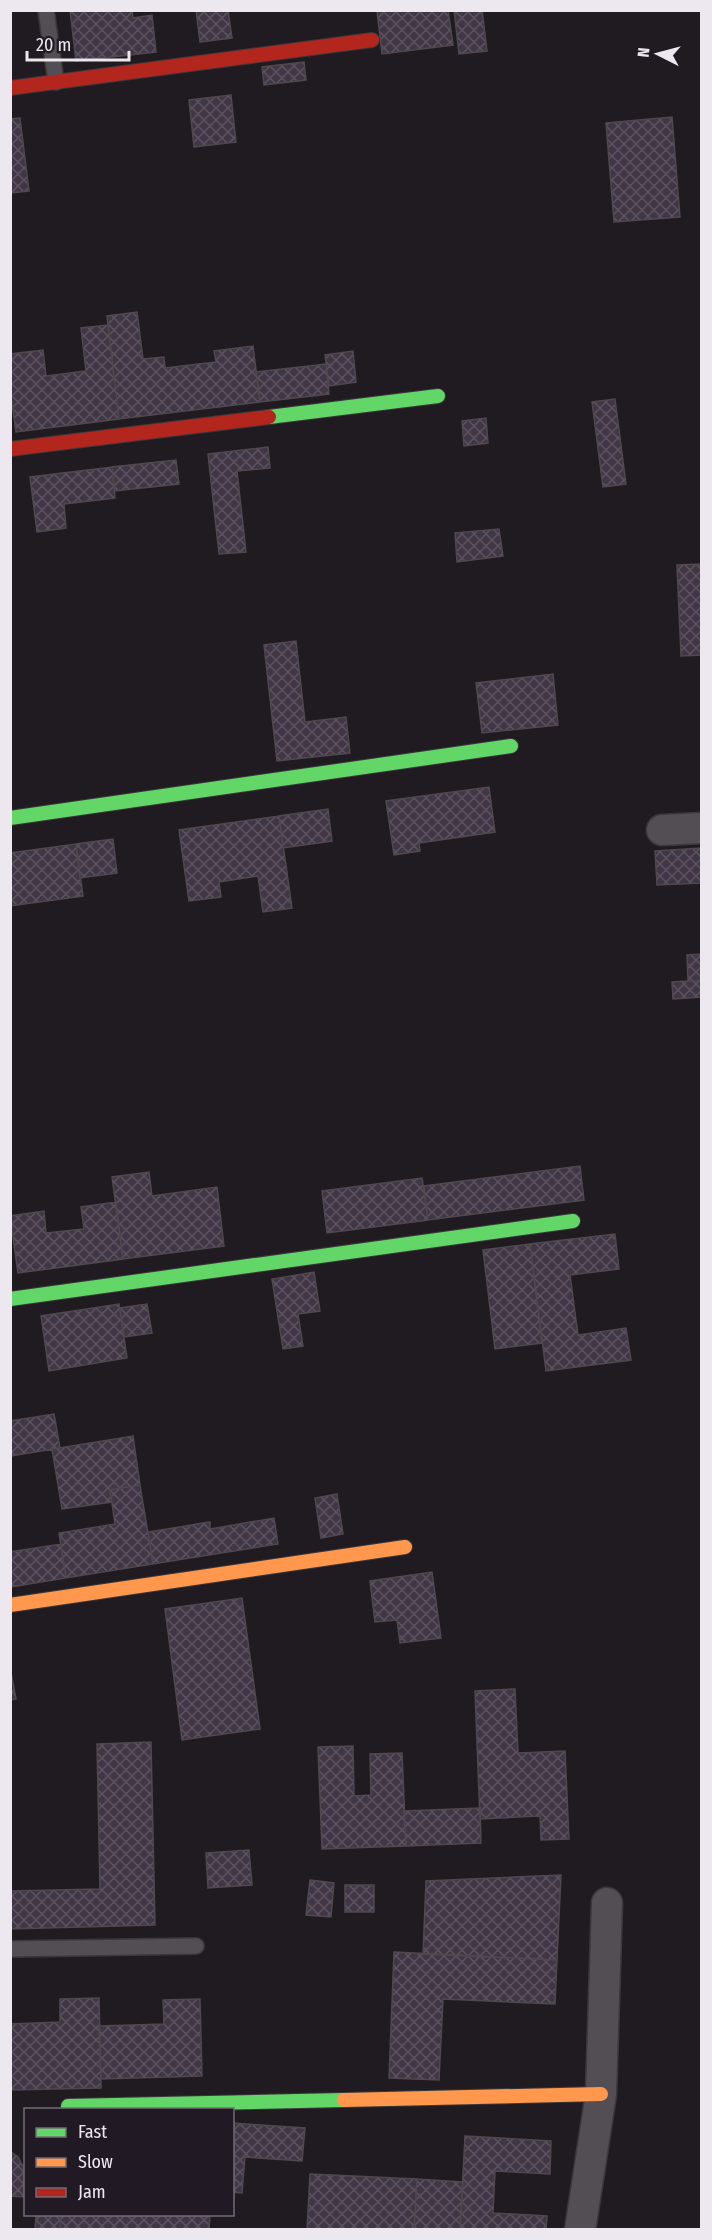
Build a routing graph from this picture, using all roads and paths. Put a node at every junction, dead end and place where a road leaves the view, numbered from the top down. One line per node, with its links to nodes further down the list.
1 (46, 10): 3 (lane)
2 (372, 40): 3 (street)
3 (56, 82): 4 (street)
4 (10, 88)
5 (438, 396): 6 (street)
6 (10, 449)
7 (511, 746): 8 (street)
8 (10, 818)
9 (702, 828): 10 (street)
10 (662, 830)
11 (573, 1221): 12 (street)
12 (10, 1299)
13 (405, 1547): 14 (street)
14 (10, 1605)
15 (607, 1903): 18 (street)
16 (196, 1946): 17 (lane)
17 (10, 1949)
18 (601, 2094): 19 (street); 20 (street)
19 (68, 2106)
20 (580, 2229)

